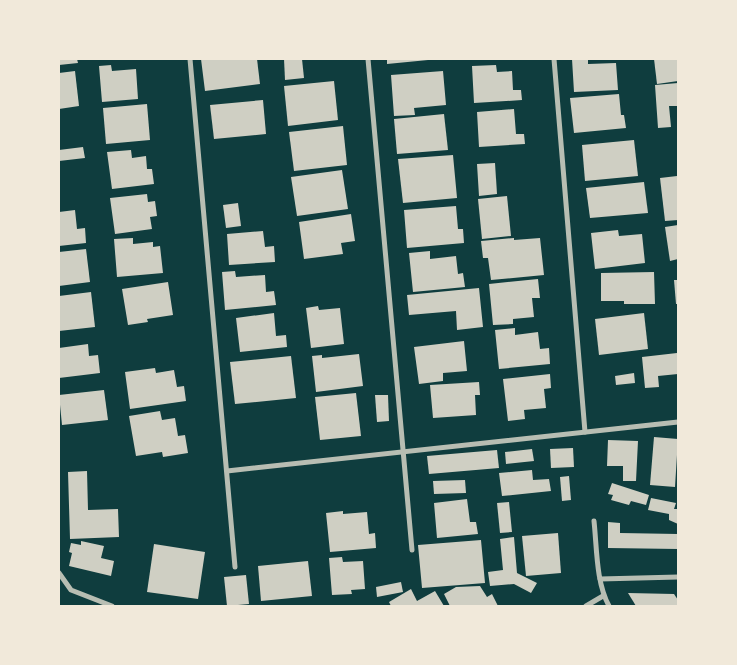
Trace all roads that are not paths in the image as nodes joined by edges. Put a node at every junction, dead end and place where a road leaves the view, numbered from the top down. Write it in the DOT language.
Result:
graph roads {
  1 [pos="190,59"];
  2 [pos="368,59"];
  3 [pos="554,59"];
  4 [pos="678,422"];
  5 [pos="585,432"];
  6 [pos="404,453"];
  7 [pos="227,472"];
  8 [pos="594,521"];
  9 [pos="412,550"];
  10 [pos="234,567"];
  11 [pos="59,573"];
  12 [pos="678,577"];
  13 [pos="600,579"];
  14 [pos="603,596"];
  15 [pos="112,606"];
  16 [pos="586,606"];
  17 [pos="609,606"];
  1 -- 7 [label="street"];
  2 -- 6 [label="street"];
  3 -- 5 [label="street"];
  4 -- 5 [label="street"];
  5 -- 6 [label="street"];
  6 -- 7 [label="street"];
  6 -- 9 [label="street"];
  7 -- 10 [label="street"];
  8 -- 13 [label="street"];
  11 -- 15 [label="street"];
  12 -- 13 [label="street"];
  13 -- 14 [label="street"];
  14 -- 16 [label="street"];
  14 -- 17 [label="street"];
}
